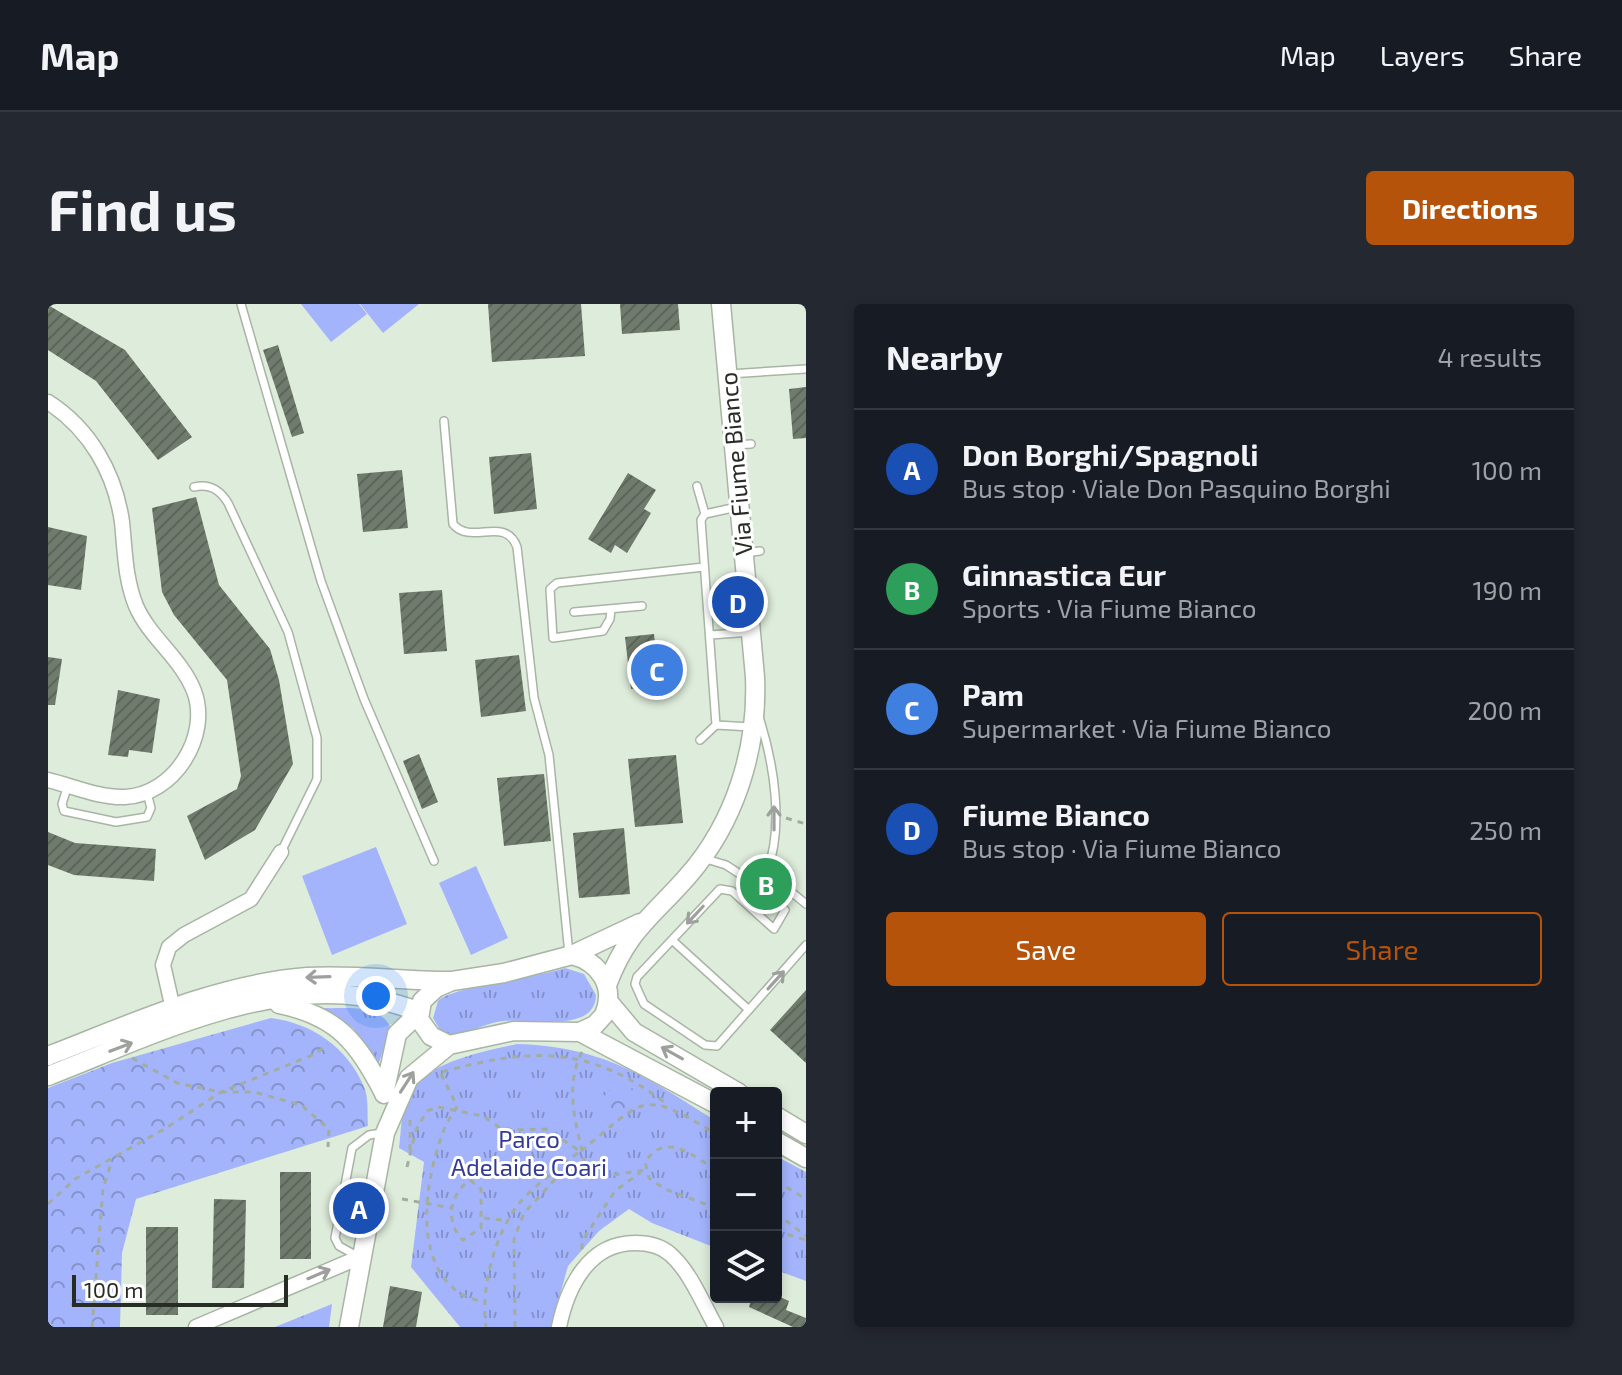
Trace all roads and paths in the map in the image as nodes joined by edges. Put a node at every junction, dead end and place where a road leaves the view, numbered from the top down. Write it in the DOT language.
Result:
graph roads {
  1 [pos="241,304"];
  2 [pos="721,304"];
  3 [pos="806,369"];
  4 [pos="727,374"];
  5 [pos="48,402"];
  6 [pos="444,421"];
  7 [pos="697,486"];
  8 [pos="194,487"];
  9 [pos="739,507"];
  10 [pos="705,514"];
  11 [pos="704,567"];
  12 [pos="642,606"];
  13 [pos="611,609"];
  14 [pos="574,612"];
  15 [pos="710,635"];
  16 [pos="755,639"];
  17 [pos="756,707"];
  18 [pos="716,725"];
  19 [pos="753,727"];
  20 [pos="700,740"];
  21 [pos="48,780"];
  22 [pos="68,785"];
  23 [pos="147,793"];
  24 [pos="775,816"];
  25 [pos="806,824"];
  26 [pos="281,852"];
  27 [pos="701,858"];
  28 [pos="434,861"];
  29 [pos="767,872"];
  30 [pos="755,884"];
  31 [pos="806,904"];
  32 [pos="640,923"];
  33 [pos="672,940"];
  34 [pos="806,945"];
  35 [pos="571,956"];
  36 [pos="452,981"];
  37 [pos="608,993"];
  38 [pos="268,1001"];
  39 [pos="173,1009"];
  40 [pos="749,1010"];
  41 [pos="418,1013"];
  42 [pos="344,1032"];
  43 [pos="582,1040"];
  44 [pos="449,1045"];
  45 [pos="120,1048"];
  46 [pos="48,1056"];
  47 [pos="579,1058"];
  48 [pos="434,1066"];
  49 [pos="48,1076"];
  50 [pos="432,1078"];
  51 [pos="729,1087"];
  52 [pos="221,1092"];
  53 [pos="384,1093"];
  54 [pos="710,1101"];
  55 [pos="669,1105"];
  56 [pos="411,1113"];
  57 [pos="455,1113"];
  58 [pos="782,1120"];
  59 [pos="710,1130"];
  60 [pos="385,1133"];
  61 [pos="806,1134"];
  62 [pos="782,1144"];
  63 [pos="328,1147"];
  64 [pos="580,1151"];
  65 [pos="411,1154"];
  66 [pos="806,1158"];
  67 [pos="112,1160"];
  68 [pos="710,1166"];
  69 [pos="407,1167"];
  70 [pos="644,1170"];
  71 [pos="782,1185"];
  72 [pos="402,1199"];
  73 [pos="806,1199"];
  74 [pos="48,1204"];
  75 [pos="427,1204"];
  76 [pos="710,1206"];
  77 [pos="452,1208"];
  78 [pos="483,1218"];
  79 [pos="782,1218"];
  80 [pos="508,1221"];
  81 [pos="782,1232"];
  82 [pos="806,1238"];
  83 [pos="360,1257"];
  84 [pos="590,1261"];
  85 [pos="484,1302"];
  86 [pos="92,1327"];
  87 [pos="196,1327"];
  88 [pos="349,1327"];
  89 [pos="486,1327"];
  90 [pos="515,1327"];
  91 [pos="559,1327"];
  92 [pos="716,1327"];
  1 -- 28 [label="lane"];
  2 -- 4 [label="street, Via Fiume Bianco"];
  3 -- 4 [label="lane"];
  4 -- 9 [label="street, Via Fiume Bianco"];
  5 -- 23 [label="street"];
  6 -- 35 [label="lane"];
  7 -- 10 [label="lane"];
  8 -- 26 [label="lane"];
  9 -- 10 [label="lane"];
  9 -- 16 [label="street, Via Fiume Bianco"];
  10 -- 11 [label="lane"];
  11 -- 13 [label="lane"];
  11 -- 15 [label="lane"];
  12 -- 13 [label="lane"];
  13 -- 14 [label="lane"];
  15 -- 16 [label="lane"];
  15 -- 18 [label="lane"];
  16 -- 17 [label="street, Via Fiume Bianco"];
  17 -- 19 [label="street, Via Fiume Bianco"];
  17 -- 24 [label="lane"];
  18 -- 19 [label="lane"];
  18 -- 20 [label="lane"];
  19 -- 27 [label="street, Via Fiume Bianco"];
  21 -- 22 [label="street"];
  22 -- 23 [label="street"];
  22 -- 23 [label="lane"];
  24 -- 25 [label="path"];
  29 -- 24 [label="lane, one-way"];
  26 -- 39 [label="street"];
  27 -- 30 [label="lane"];
  27 -- 32 [label="street, Via Fiume Bianco"];
  29 -- 30 [label="lane"];
  29 -- 31 [label="lane"];
  30 -- 33 [label="lane, one-way"];
  32 -- 35 [label="street"];
  32 -- 37 [label="street"];
  33 -- 40 [label="lane"];
  33 -- 40 [label="lane"];
  40 -- 34 [label="lane, one-way"];
  35 -- 36 [label="street"];
  35 -- 37 [label="street"];
  36 -- 39 [label="street, one-way"];
  36 -- 41 [label="street"];
  37 -- 43 [label="street"];
  51 -- 37 [label="street, one-way"];
  38 -- 41 [label="street"];
  38 -- 42 [label="street"];
  45 -- 38 [label="street, one-way"];
  39 -- 46 [label="street"];
  41 -- 44 [label="street"];
  41 -- 53 [label="street"];
  42 -- 52 [label="path"];
  42 -- 53 [label="street"];
  43 -- 44 [label="street"];
  43 -- 47 [label="path"];
  43 -- 54 [label="street"];
  44 -- 48 [label="street"];
  45 -- 49 [label="street"];
  45 -- 52 [label="path"];
  47 -- 48 [label="path"];
  47 -- 55 [label="path"];
  47 -- 64 [label="path"];
  48 -- 50 [label="path"];
  48 -- 57 [label="path"];
  60 -- 48 [label="street, one-way"];
  52 -- 63 [label="path"];
  52 -- 67 [label="path"];
  53 -- 60 [label="street"];
  55 -- 59 [label="path"];
  55 -- 64 [label="path"];
  56 -- 65 [label="path"];
  57 -- 64 [label="path"];
  57 -- 65 [label="path"];
  57 -- 75 [label="path"];
  58 -- 61 [label="street"];
  60 -- 83 [label="street"];
  60 -- 83 [label="lane"];
  62 -- 66 [label="street"];
  64 -- 70 [label="path"];
  64 -- 80 [label="path"];
  64 -- 90 [label="path"];
  65 -- 69 [label="path"];
  67 -- 74 [label="path"];
  67 -- 86 [label="path"];
  68 -- 70 [label="path"];
  70 -- 76 [label="path"];
  70 -- 84 [label="path"];
  71 -- 73 [label="path"];
  72 -- 75 [label="path"];
  75 -- 77 [label="path"];
  75 -- 85 [label="path"];
  77 -- 78 [label="path"];
  77 -- 78 [label="path"];
  78 -- 80 [label="path"];
  79 -- 82 [label="path"];
  80 -- 85 [label="path"];
  81 -- 82 [label="path"];
  87 -- 83 [label="street, one-way"];
  83 -- 88 [label="street"];
  84 -- 91 [label="street"];
  84 -- 92 [label="street"];
  85 -- 89 [label="path"];
}
